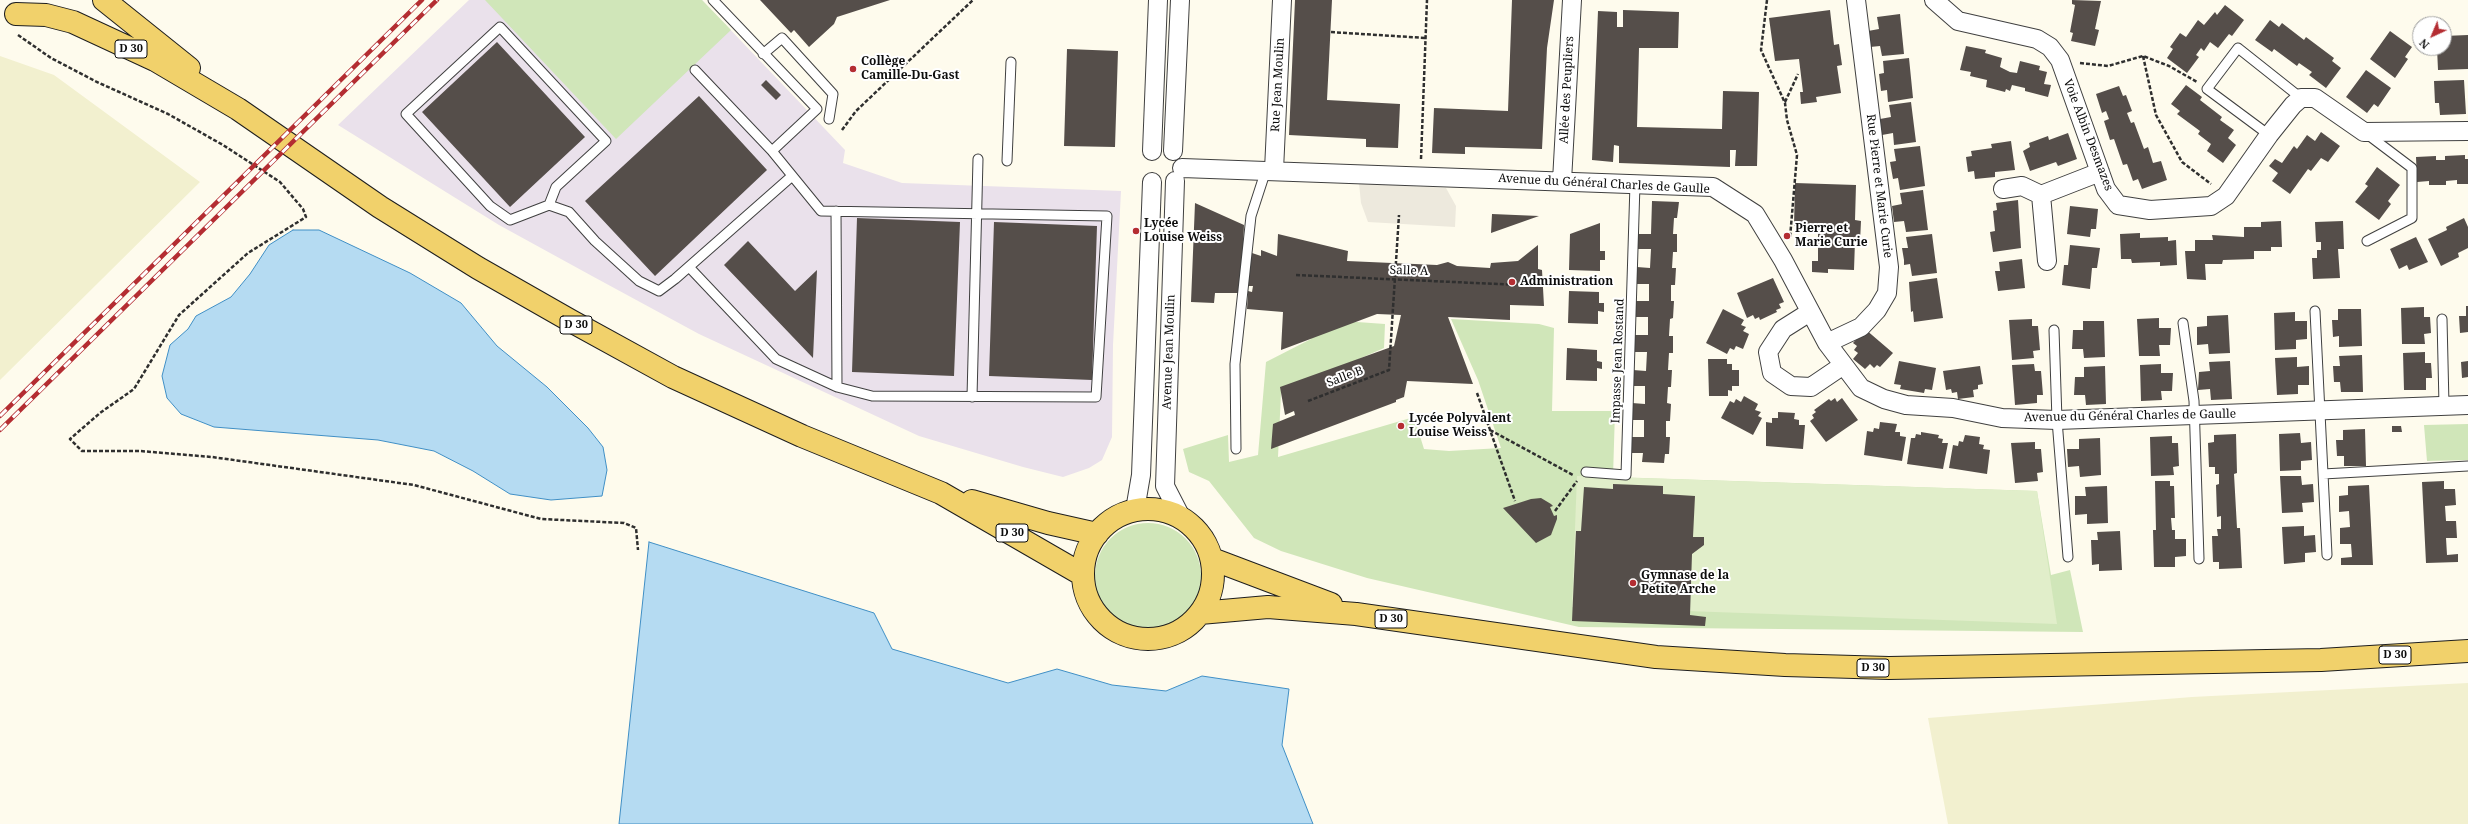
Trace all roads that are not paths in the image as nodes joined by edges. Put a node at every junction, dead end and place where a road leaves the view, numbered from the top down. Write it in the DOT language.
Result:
graph roads {
  1 [pos="35,0"];
  2 [pos="104,0"];
  3 [pos="713,0"];
  4 [pos="1158,0"];
  5 [pos="1180,0"];
  6 [pos="1282,0"];
  7 [pos="1572,0"];
  8 [pos="1856,0"];
  9 [pos="1934,0"];
  10 [pos="10,22"];
  11 [pos="763,54"];
  12 [pos="1011,62"];
  13 [pos="695,70"];
  14 [pos="2301,98"];
  15 [pos="238,109"];
  16 [pos="829,119"];
  17 [pos="2468,131"];
  18 [pos="2364,132"];
  19 [pos="2269,135"];
  20 [pos="772,151"];
  21 [pos="1152,151"];
  22 [pos="1173,151"];
  23 [pos="978,159"];
  24 [pos="1006,160"];
  25 [pos="1270,170"];
  26 [pos="2100,172"];
  27 [pos="1178,175"];
  28 [pos="792,176"];
  29 [pos="1562,181"];
  30 [pos="1152,182"];
  31 [pos="1635,184"];
  32 [pos="2003,189"];
  33 [pos="2041,195"];
  34 [pos="549,205"];
  35 [pos="836,211"];
  36 [pos="975,213"];
  37 [pos="2368,241"];
  38 [pos="2047,261"];
  39 [pos="689,267"];
  40 [pos="2315,311"];
  41 [pos="1810,312"];
  42 [pos="2442,319"];
  43 [pos="2183,323"];
  44 [pos="2054,330"];
  45 [pos="1827,343"];
  46 [pos="1842,366"];
  47 [pos="837,387"];
  48 [pos="972,397"];
  49 [pos="2444,405"];
  50 [pos="2468,405"];
  51 [pos="2320,411"];
  52 [pos="2194,415"];
  53 [pos="2057,420"];
  54 [pos="1236,449"];
  55 [pos="2468,466"];
  56 [pos="1586,472"];
  57 [pos="2323,474"];
  58 [pos="940,493"];
  59 [pos="1135,510"];
  60 [pos="1182,519"];
  61 [pos="1097,534"];
  62 [pos="2327,555"];
  63 [pos="2068,557"];
  64 [pos="1212,559"];
  65 [pos="2199,559"];
  66 [pos="1083,575"];
  67 [pos="1200,613"];
  68 [pos="1356,614"];
  69 [pos="2468,651"];
  70 [pos="2321,660"];
  71 [pos="2468,665"];
  1 -- 10 [label="main road"];
  2 -- 15 [label="main road, D 30"];
  3 -- 11 [label="lane"];
  4 -- 21 [label="street"];
  5 -- 22 [label="street"];
  6 -- 25 [label="street, Rue Jean Moulin"];
  7 -- 29 [label="street, Allée des Peupliers"];
  8 -- 45 [label="street, Rue Pierre et Marie Curie"];
  9 -- 26 [label="street, Voie Albin Desmazes"];
  10 -- 15 [label="main road, D 30"];
  11 -- 16 [label="lane"];
  11 -- 20 [label="lane"];
  12 -- 24 [label="lane"];
  13 -- 20 [label="lane"];
  14 -- 18 [label="street"];
  14 -- 19 [label="street, Voie Albin Desmazes"];
  14 -- 19 [label="lane"];
  15 -- 58 [label="main road, D 30"];
  17 -- 18 [label="street"];
  18 -- 37 [label="lane"];
  19 -- 26 [label="street, Voie Albin Desmazes"];
  20 -- 28 [label="lane"];
  21 -- 22 [label="street"];
  21 -- 30 [label="street"];
  22 -- 27 [label="street"];
  23 -- 36 [label="lane"];
  25 -- 27 [label="street, Avenue du Général Charles de Gaulle"];
  25 -- 29 [label="street, Avenue du Général Charles de Gaulle"];
  25 -- 54 [label="lane"];
  26 -- 33 [label="street"];
  27 -- 30 [label="street, Avenue du Général Charles de Gaulle"];
  27 -- 60 [label="street, Avenue Jean Moulin"];
  28 -- 35 [label="lane"];
  28 -- 39 [label="lane"];
  29 -- 31 [label="street, Avenue du Général Charles de Gaulle"];
  30 -- 59 [label="street, Avenue Jean Moulin"];
  31 -- 41 [label="street, Avenue du Général Charles de Gaulle"];
  31 -- 56 [label="lane, Impasse Jean Rostand"];
  32 -- 33 [label="street"];
  33 -- 38 [label="street"];
  34 -- 34 [label="lane"];
  34 -- 39 [label="lane"];
  35 -- 36 [label="lane"];
  35 -- 47 [label="lane"];
  36 -- 48 [label="lane"];
  36 -- 48 [label="lane"];
  39 -- 47 [label="lane"];
  40 -- 51 [label="lane"];
  41 -- 45 [label="street, Avenue du Général Charles de Gaulle"];
  41 -- 46 [label="street"];
  42 -- 49 [label="lane"];
  43 -- 52 [label="lane"];
  44 -- 53 [label="lane"];
  45 -- 46 [label="street, Avenue du Général Charles de Gaulle"];
  46 -- 53 [label="street, Avenue du Général Charles de Gaulle"];
  47 -- 48 [label="lane"];
  49 -- 50 [label="street, Avenue du Général Charles de Gaulle"];
  49 -- 51 [label="street, Avenue du Général Charles de Gaulle"];
  51 -- 52 [label="street, Avenue du Général Charles de Gaulle"];
  51 -- 57 [label="lane"];
  52 -- 53 [label="street, Avenue du Général Charles de Gaulle"];
  52 -- 65 [label="lane"];
  53 -- 63 [label="lane"];
  55 -- 57 [label="lane"];
  57 -- 62 [label="lane"];
  58 -- 61 [label="main road, D 30"];
  58 -- 66 [label="main road, D 30"];
  59 -- 60 [label="main road"];
  59 -- 61 [label="main road"];
  60 -- 64 [label="main road"];
  61 -- 66 [label="main road"];
  64 -- 67 [label="main road"];
  64 -- 68 [label="main road, D 30"];
  66 -- 67 [label="main road"];
  67 -- 68 [label="main road, D 30"];
  68 -- 70 [label="main road, D 30"];
  69 -- 70 [label="main road, D 30"];
  70 -- 71 [label="main road, D 30"];
}
